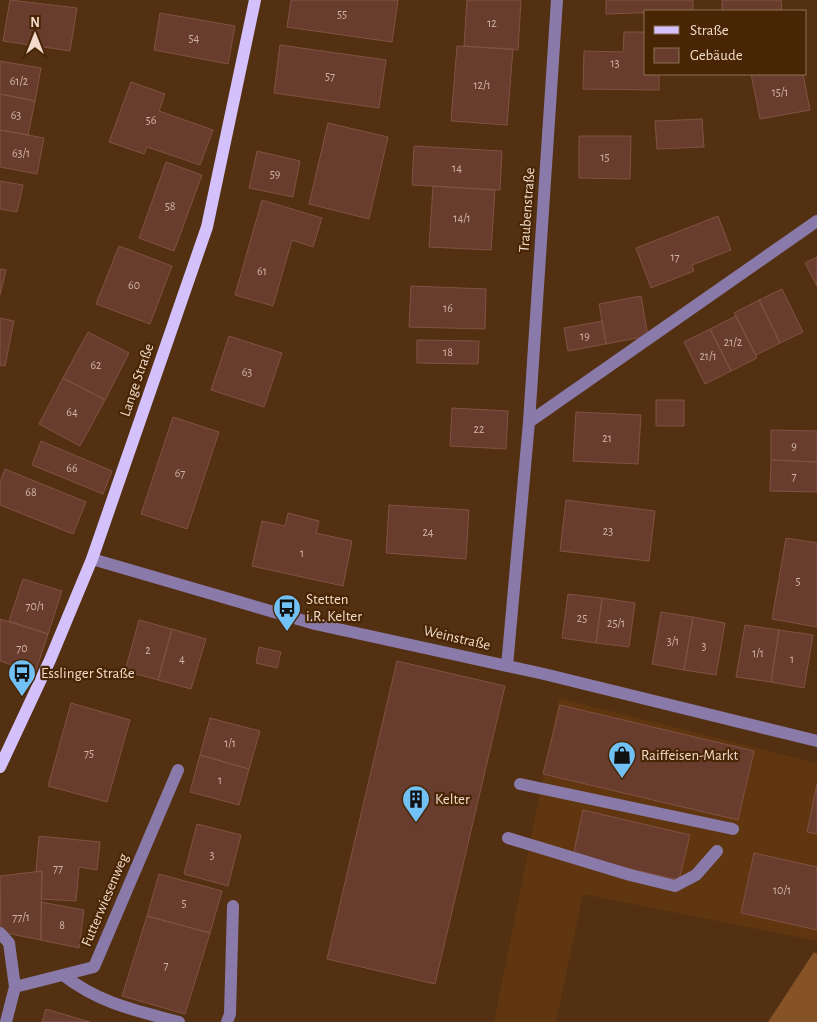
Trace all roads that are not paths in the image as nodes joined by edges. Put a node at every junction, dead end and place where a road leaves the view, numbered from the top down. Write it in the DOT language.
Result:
graph roads {
  1 [pos="255,0"];
  2 [pos="557,0"];
  3 [pos="817,221"];
  4 [pos="529,422"];
  5 [pos="92,559"];
  6 [pos="507,666"];
  7 [pos="817,741"];
  8 [pos="2,760"];
  9 [pos="178,770"];
  10 [pos="520,784"];
  11 [pos="733,829"];
  12 [pos="508,838"];
  13 [pos="717,851"];
  14 [pos="233,906"];
  15 [pos="0,933"];
  16 [pos="63,975"];
  17 [pos="15,986"];
  18 [pos="6,1022"];
  19 [pos="180,1022"];
  20 [pos="227,1022"];
  1 -- 5 [label="main road, Lange Straße"];
  2 -- 4 [label="street, Traubenstraße"];
  3 -- 4 [label="street"];
  4 -- 6 [label="street, Traubenstraße"];
  5 -- 6 [label="street, Weinstraße"];
  5 -- 8 [label="main road, Lange Straße"];
  6 -- 7 [label="street, Weinstraße"];
  9 -- 16 [label="street, Futterwiesenweg"];
  10 -- 11 [label="street"];
  12 -- 13 [label="street"];
  14 -- 20 [label="street"];
  15 -- 17 [label="street"];
  16 -- 17 [label="street, Futterwiesenweg"];
  16 -- 19 [label="street"];
  17 -- 18 [label="street"];
}
